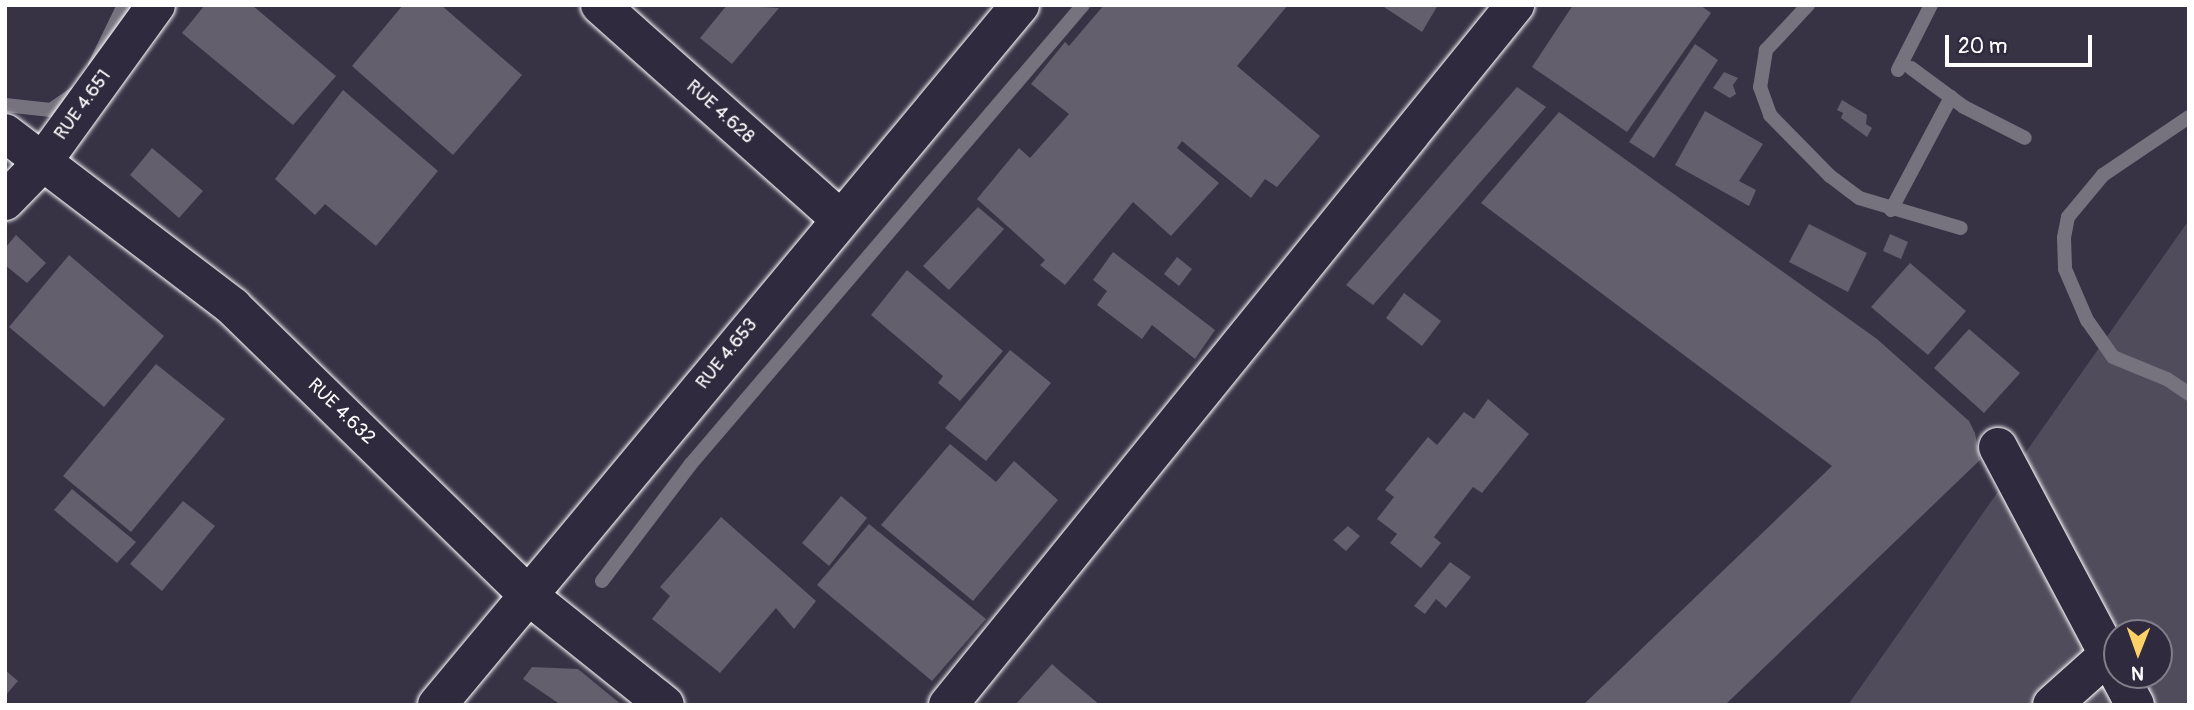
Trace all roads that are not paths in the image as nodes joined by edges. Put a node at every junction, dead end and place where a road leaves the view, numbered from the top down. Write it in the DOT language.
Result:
graph roads {
  1 [pos="156,5"];
  2 [pos="600,5"];
  3 [pos="1020,5"];
  4 [pos="1515,5"];
  5 [pos="5,133"];
  6 [pos="41,164"];
  7 [pos="5,201"];
  8 [pos="839,218"];
  9 [pos="1998,447"];
  10 [pos="529,596"];
  11 [pos="2103,644"];
  12 [pos="2103,674"];
  13 [pos="2127,689"];
  14 [pos="437,705"];
  15 [pos="665,705"];
  16 [pos="948,705"];
  17 [pos="2052,705"];
  18 [pos="2135,705"];
  1 -- 6 [label="street, RUE 4.651"];
  2 -- 8 [label="street, RUE 4.628"];
  3 -- 8 [label="street, RUE 4.653"];
  4 -- 16 [label="street"];
  5 -- 6 [label="street, RUE 4.632"];
  6 -- 7 [label="street, RUE 4.651"];
  6 -- 10 [label="street, RUE 4.632"];
  8 -- 10 [label="street, RUE 4.653"];
  9 -- 11 [label="street"];
  10 -- 14 [label="street, RUE 4.653"];
  10 -- 15 [label="street, RUE 4.632"];
  12 -- 17 [label="street"];
  13 -- 18 [label="street"];
}
